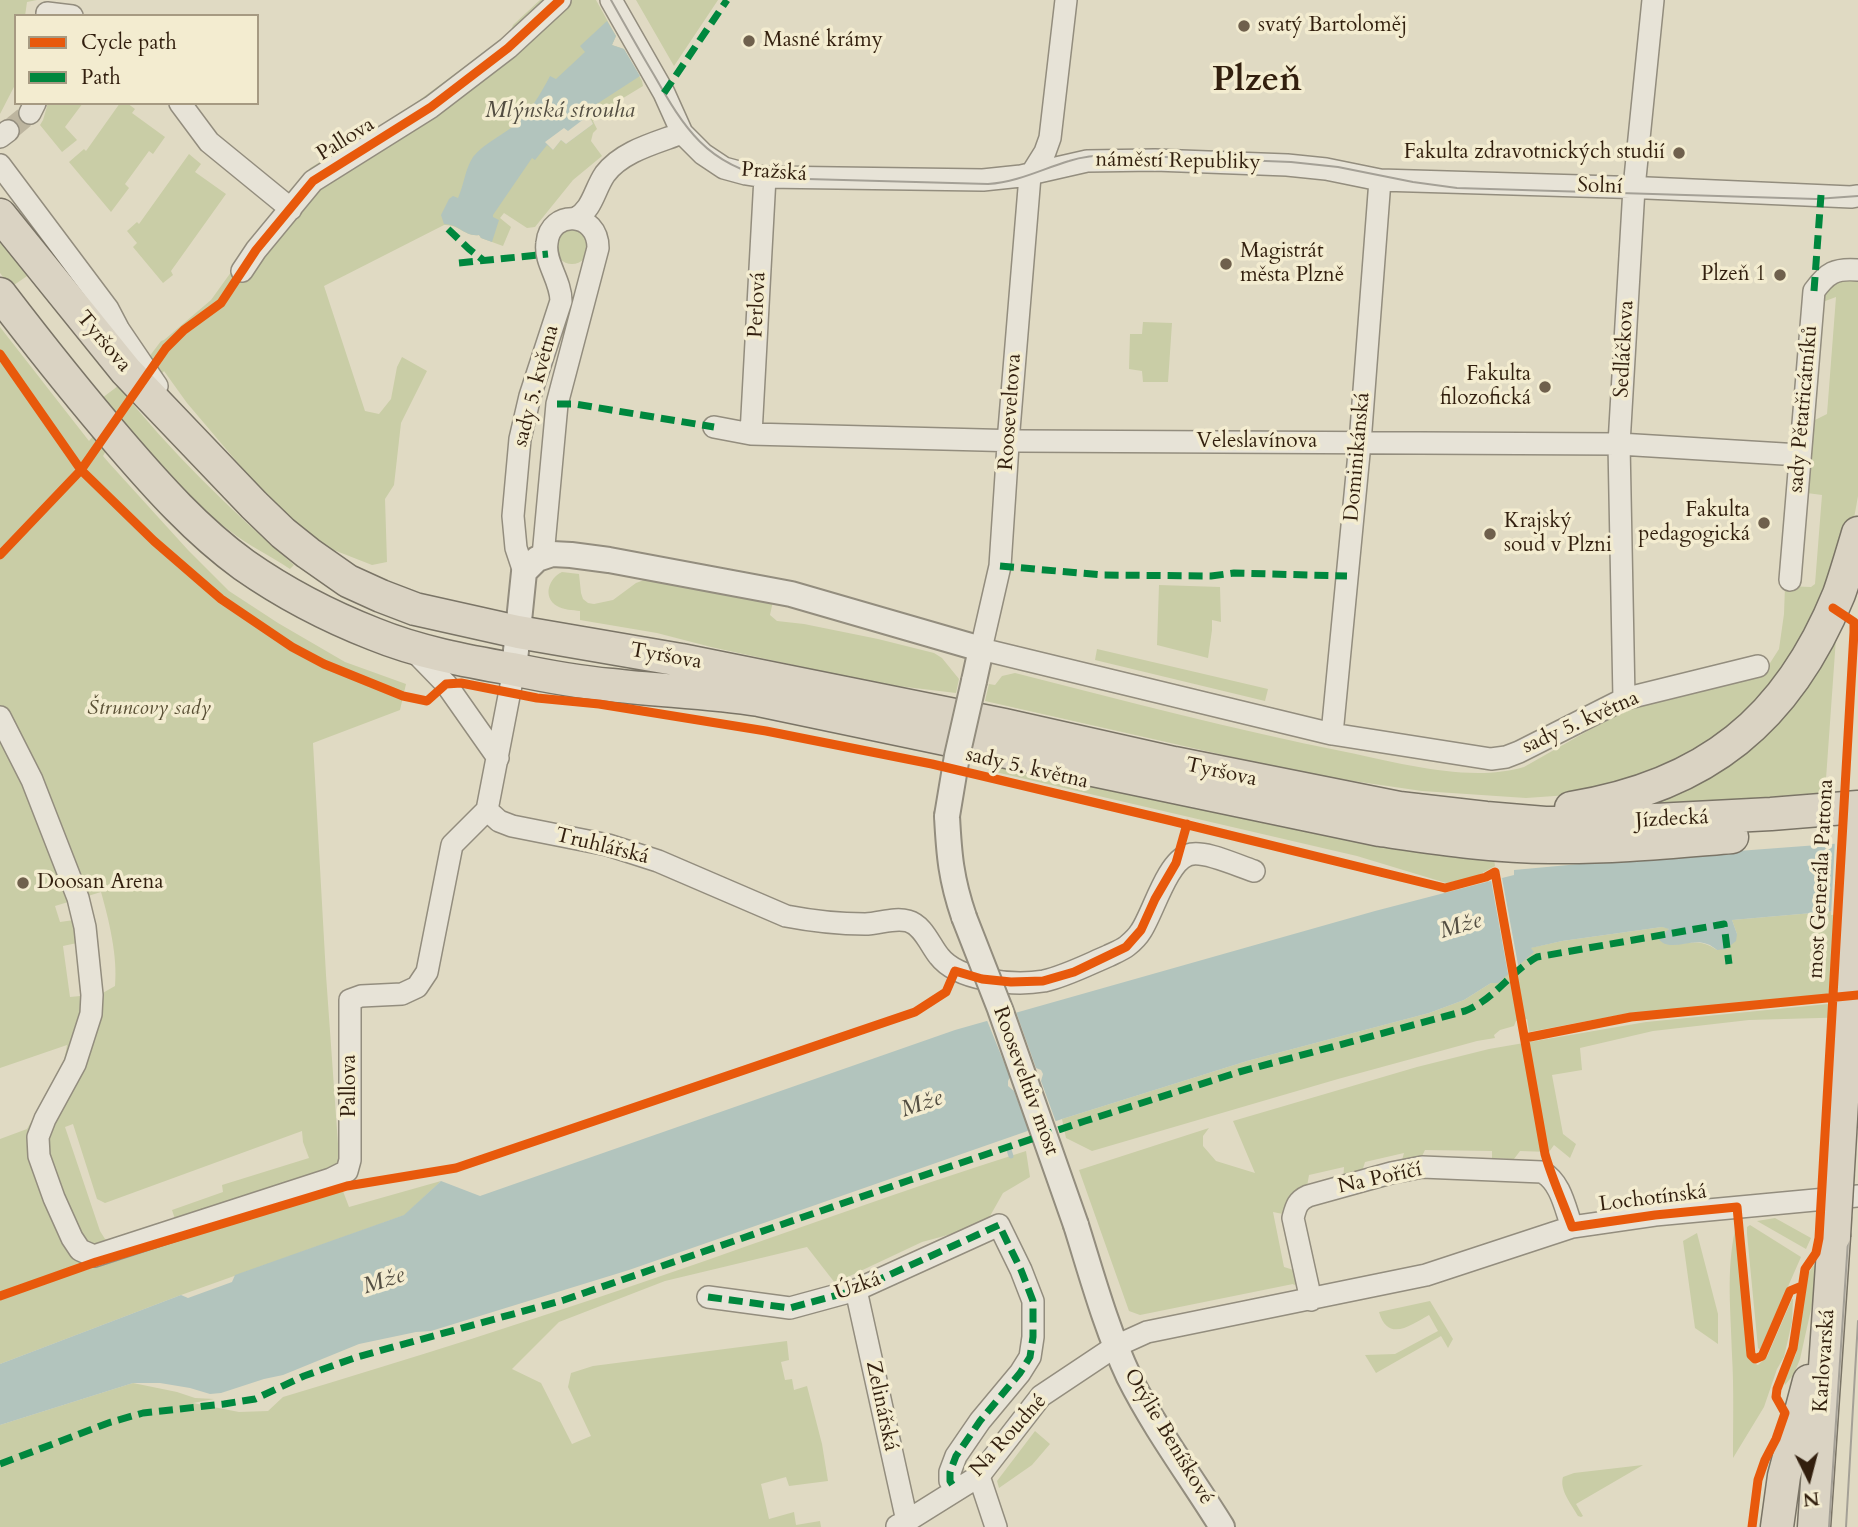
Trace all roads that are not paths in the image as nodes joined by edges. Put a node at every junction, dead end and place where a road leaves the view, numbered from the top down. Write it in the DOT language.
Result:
graph roads {
  1 [pos="560,0"];
  2 [pos="611,0"];
  3 [pos="1066,0"];
  4 [pos="1653,0"];
  5 [pos="181,105"];
  6 [pos="682,133"];
  7 [pos="0,165"];
  8 [pos="1031,173"];
  9 [pos="765,177"];
  10 [pos="1380,180"];
  11 [pos="1634,188"];
  12 [pos="1821,195"];
  13 [pos="1858,196"];
  14 [pos="1858,203"];
  15 [pos="291,209"];
  16 [pos="0,215"];
  17 [pos="575,219"];
  18 [pos="1858,270"];
  19 [pos="242,271"];
  20 [pos="0,295"];
  21 [pos="714,428"];
  22 [pos="751,434"];
  23 [pos="1008,441"];
  24 [pos="1360,443"];
  25 [pos="1619,444"];
  26 [pos="203,451"];
  27 [pos="1800,455"];
  28 [pos="1858,533"];
  29 [pos="543,556"];
  30 [pos="524,572"];
  31 [pos="1790,580"];
  32 [pos="518,632"];
  33 [pos="411,646"];
  34 [pos="981,649"];
  35 [pos="1758,666"];
  36 [pos="514,670"];
  37 [pos="1624,699"];
  38 [pos="0,717"];
  39 [pos="1332,734"];
  40 [pos="498,758"];
  41 [pos="1858,807"];
  42 [pos="487,810"];
  43 [pos="1486,818"];
  44 [pos="1858,826"];
  45 [pos="1858,833"];
  46 [pos="1513,846"];
  47 [pos="1254,871"];
  48 [pos="1858,1196"];
  49 [pos="1572,1227"];
  50 [pos="1834,1236"];
  51 [pos="856,1290"];
  52 [pos="708,1297"];
  53 [pos="1311,1300"];
  54 [pos="1829,1301"];
  55 [pos="1116,1346"];
  56 [pos="979,1476"];
  57 [pos="955,1489"];
  58 [pos="902,1525"];
  59 [pos="996,1527"];
  60 [pos="1222,1527"];
  61 [pos="1777,1527"];
  62 [pos="1814,1527"];
  1 -- 15 [label="street, Pallova"];
  2 -- 6 [label="street, Pražská"];
  3 -- 8 [label="street"];
  4 -- 11 [label="street, Sedláčkova"];
  5 -- 15 [label="street"];
  6 -- 9 [label="street, Pražská"];
  6 -- 17 [label="street, sady 5. května"];
  7 -- 26 [label="street"];
  8 -- 9 [label="street, Pražská"];
  8 -- 10 [label="street, náměstí Republiky"];
  8 -- 23 [label="street, Rooseveltova"];
  9 -- 22 [label="street, Perlová"];
  10 -- 11 [label="street, Solní"];
  10 -- 24 [label="street, Dominikánská"];
  11 -- 12 [label="street, Solní"];
  11 -- 25 [label="street, Sedláčkova"];
  12 -- 13 [label="street, Solní"];
  12 -- 14 [label="street, Solní"];
  15 -- 19 [label="street, Pallova"];
  16 -- 26 [label="main road, Tyršova"];
  17 -- 29 [label="street, sady 5. května"];
  17 -- 30 [label="street, sady 5. května"];
  18 -- 27 [label="street, sady Pětatřicátníků"];
  20 -- 33 [label="main road, Tyršova"];
  21 -- 22 [label="street, Veleslavínova"];
  22 -- 23 [label="street, Veleslavínova"];
  23 -- 24 [label="street, Veleslavínova"];
  23 -- 34 [label="street, Rooseveltova"];
  24 -- 25 [label="street, Veleslavínova"];
  24 -- 39 [label="street, Dominikánská"];
  25 -- 27 [label="street, Veleslavínova"];
  25 -- 37 [label="street, Sedláčkova"];
  26 -- 32 [label="main road, Tyršova"];
  27 -- 31 [label="street, sady Pětatřicátníků"];
  28 -- 43 [label="main road"];
  29 -- 30 [label="street"];
  29 -- 34 [label="street, sady 5. května"];
  30 -- 32 [label="street, sady 5. května"];
  32 -- 36 [label="street, sady 5. května"];
  32 -- 43 [label="main road, Tyršova"];
  33 -- 36 [label="main road, Tyršova"];
  33 -- 40 [label="street, Tyršova"];
  34 -- 39 [label="street, sady 5. května"];
  34 -- 55 [label="street, Rooseveltův most, bridge"];
  35 -- 37 [label="street, sady 5. května"];
  36 -- 40 [label="street, sady 5. května"];
  36 -- 46 [label="main road, Tyršova"];
  37 -- 39 [label="street, sady 5. května"];
  38 -- 42 [label="street, Pallova"];
  40 -- 42 [label="street, sady 5. května"];
  41 -- 43 [label="main road, Jízdecká"];
  42 -- 47 [label="street, Truhlářská"];
  44 -- 46 [label="main road, Jízdecká"];
  45 -- 50 [label="main road, most Generála Pattona, bridge"];
  48 -- 49 [label="street, Lochotínská"];
  49 -- 53 [label="street, Lochotínská"];
  49 -- 53 [label="street, Na Poříčí"];
  50 -- 54 [label="main road, Karlovarská"];
  51 -- 52 [label="street, Úzká"];
  51 -- 57 [label="street, Úzká"];
  51 -- 58 [label="street, Zelinářská"];
  53 -- 55 [label="street, Lochotínská"];
  54 -- 61 [label="main road"];
  54 -- 62 [label="main road, Karlovarská"];
  55 -- 56 [label="street, Na Roudné"];
  55 -- 60 [label="street, Otýlie Beníškové"];
  56 -- 57 [label="street, Na Roudné"];
  56 -- 59 [label="street"];
  57 -- 58 [label="street, Na Roudné"];
}
